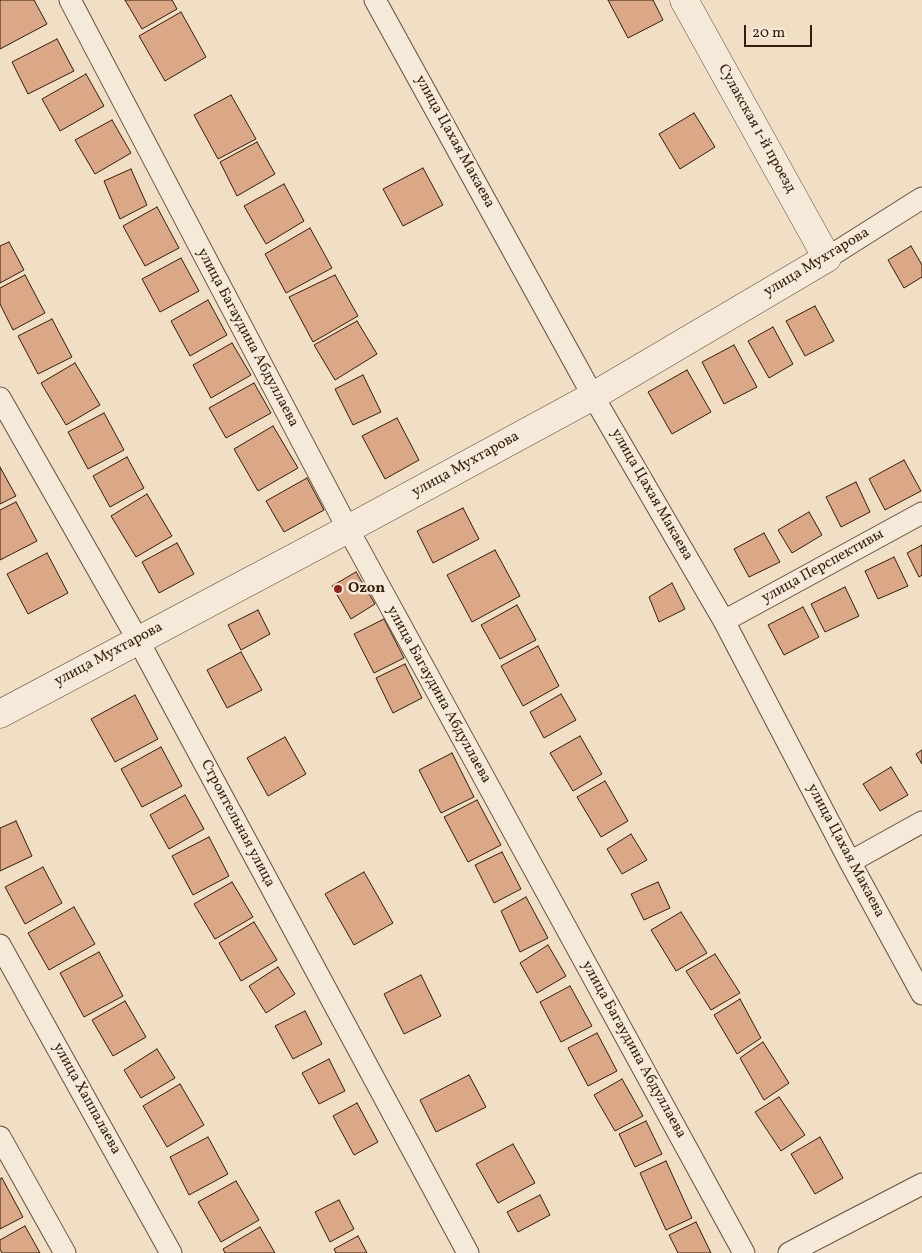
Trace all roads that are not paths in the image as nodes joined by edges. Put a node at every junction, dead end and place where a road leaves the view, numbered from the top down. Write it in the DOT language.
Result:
graph roads {
  1 [pos="70,0"];
  2 [pos="375,0"];
  3 [pos="684,0"];
  4 [pos="922,198"];
  5 [pos="828,258"];
  6 [pos="594,396"];
  7 [pos="0,398"];
  8 [pos="922,513"];
  9 [pos="348,529"];
  10 [pos="724,621"];
  11 [pos="138,640"];
  12 [pos="0,714"];
  13 [pos="922,822"];
  14 [pos="850,862"];
  15 [pos="0,945"];
  16 [pos="922,994"];
  17 [pos="0,1137"];
  18 [pos="922,1184"];
  19 [pos="65,1253"];
  20 [pos="171,1253"];
  21 [pos="468,1253"];
  22 [pos="744,1253"];
  23 [pos="789,1253"];
  1 -- 9 [label="street, улица Багаудина Абдуллаева"];
  2 -- 6 [label="street, улица Цахая Макаева"];
  3 -- 5 [label="street, Сулакская 1-й проезд"];
  4 -- 5 [label="street, улица Мухтарова"];
  5 -- 6 [label="street, улица Мухтарова"];
  6 -- 9 [label="street, улица Мухтарова"];
  6 -- 10 [label="street, улица Цахая Макаева"];
  7 -- 11 [label="street, Строительная улица"];
  8 -- 10 [label="street, улица Перспективы"];
  9 -- 11 [label="street, улица Мухтарова"];
  9 -- 22 [label="street, улица Багаудина Абдуллаева"];
  10 -- 14 [label="street, улица Цахая Макаева"];
  11 -- 12 [label="street, улица Мухтарова"];
  11 -- 21 [label="street, Строительная улица"];
  13 -- 14 [label="street"];
  14 -- 16 [label="street, улица Цахая Макаева"];
  15 -- 20 [label="street, улица Хаппалаева"];
  17 -- 19 [label="street"];
  18 -- 23 [label="street"];
}
